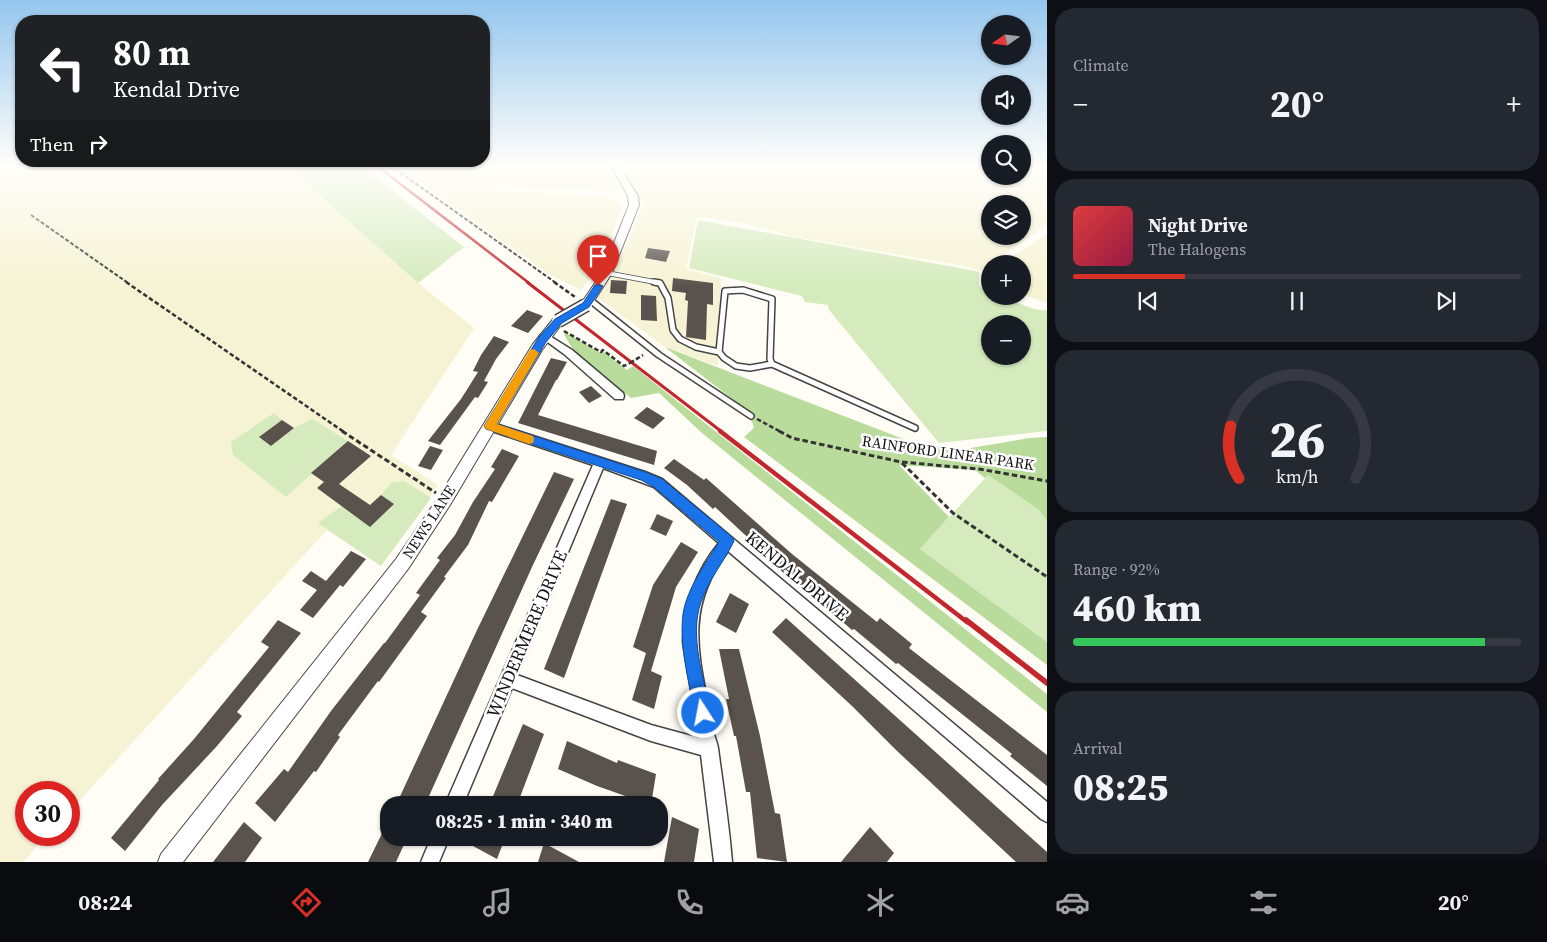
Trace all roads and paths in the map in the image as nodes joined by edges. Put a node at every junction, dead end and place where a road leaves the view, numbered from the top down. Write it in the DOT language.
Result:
graph roads {
  1 [pos="449,206"];
  2 [pos="633,206"];
  3 [pos="31,215"];
  4 [pos="606,273"];
  5 [pos="572,296"];
  6 [pos="588,302"];
  7 [pos="557,322"];
  8 [pos="545,336"];
  9 [pos="719,352"];
  10 [pos="643,354"];
  11 [pos="772,364"];
  12 [pos="619,396"];
  13 [pos="751,416"];
  14 [pos="490,426"];
  15 [pos="916,428"];
  16 [pos="600,462"];
  17 [pos="901,462"];
  18 [pos="1047,481"];
  19 [pos="445,500"];
  20 [pos="728,541"];
  21 [pos="1047,577"];
  22 [pos="508,679"];
  23 [pos="710,749"];
  24 [pos="458,796"];
  25 [pos="1047,813"];
  26 [pos="438,846"];
  27 [pos="433,861"];
  28 [pos="169,862"];
  29 [pos="723,862"];
  1 -- 5 [label="path"];
  2 -- 4 [label="street, NEWS LANE"];
  3 -- 19 [label="path"];
  4 -- 6 [label="street, NEWS LANE"];
  4 -- 9 [label="lane"];
  6 -- 7 [label="street, NEWS LANE, bridge"];
  6 -- 13 [label="lane"];
  7 -- 8 [label="street, NEWS LANE"];
  7 -- 10 [label="path, bridge"];
  8 -- 12 [label="street"];
  8 -- 14 [label="street, NEWS LANE"];
  9 -- 11 [label="lane"];
  9 -- 11 [label="lane"];
  11 -- 15 [label="lane"];
  13 -- 17 [label="path, RAINFORD LINEAR PARK"];
  14 -- 16 [label="street, KENDAL DRIVE"];
  14 -- 19 [label="street, NEWS LANE"];
  16 -- 20 [label="street, KENDAL DRIVE"];
  16 -- 22 [label="street, WINDERMERE DRIVE"];
  17 -- 18 [label="path, RAINFORD LINEAR PARK"];
  17 -- 21 [label="path"];
  19 -- 28 [label="street, NEWS LANE"];
  20 -- 23 [label="street"];
  20 -- 25 [label="street, KENDAL DRIVE"];
  22 -- 23 [label="street"];
  22 -- 24 [label="street, WINDERMERE DRIVE"];
  23 -- 29 [label="street"];
  26 -- 27 [label="street"];
}
